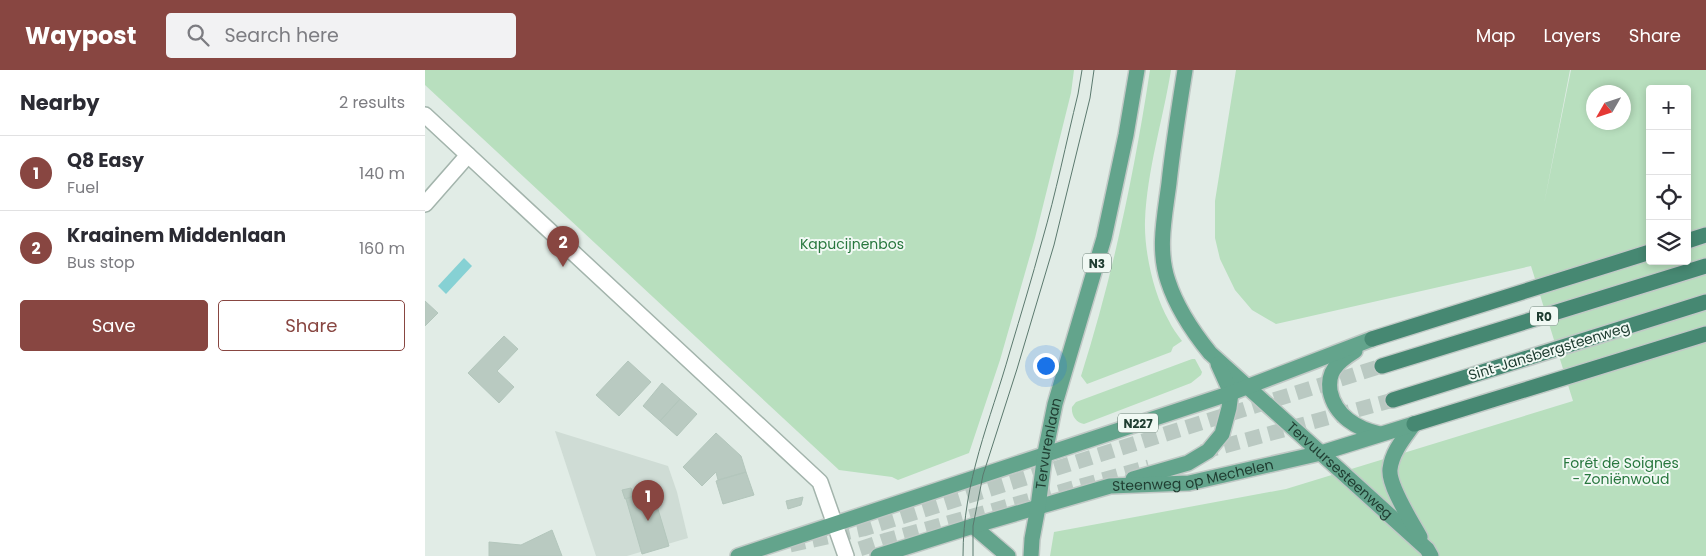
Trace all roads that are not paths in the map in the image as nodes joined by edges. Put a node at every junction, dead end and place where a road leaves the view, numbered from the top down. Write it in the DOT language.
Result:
graph roads {
  1 [pos="1137,70"];
  2 [pos="1185,70"];
  3 [pos="425,115"];
  4 [pos="468,155"];
  5 [pos="432,187"];
  6 [pos="425,204"];
  7 [pos="1706,235"];
  8 [pos="1691,240"];
  9 [pos="1646,253"];
  10 [pos="1706,266"];
  11 [pos="1706,302"];
  12 [pos="1706,334"];
  13 [pos="1373,339"];
  14 [pos="1215,357"];
  15 [pos="1382,366"];
  16 [pos="1247,387"];
  17 [pos="1231,392"];
  18 [pos="1393,400"];
  19 [pos="1414,424"];
  20 [pos="1381,434"];
  21 [pos="1045,453"];
  22 [pos="1321,454"];
  23 [pos="1110,486"];
  24 [pos="1038,507"];
  25 [pos="835,524"];
  26 [pos="973,526"];
  27 [pos="1429,553"];
  28 [pos="738,556"];
  29 [pos="846,556"];
  30 [pos="878,556"];
  31 [pos="1009,556"];
  32 [pos="1031,556"];
  1 -- 21 [label="main road, Tervurenlaan / N3"];
  2 -- 14 [label="main road"];
  3 -- 4 [label="street"];
  4 -- 5 [label="street"];
  4 -- 25 [label="street"];
  5 -- 6 [label="street"];
  7 -- 8 [label="highway"];
  9 -- 13 [label="highway"];
  10 -- 15 [label="highway, R0"];
  11 -- 18 [label="highway, Sint-Jansbergsteenweg"];
  12 -- 19 [label="highway"];
  13 -- 16 [label="main road"];
  13 -- 20 [label="main road"];
  14 -- 16 [label="main road"];
  14 -- 17 [label="main road"];
  16 -- 17 [label="main road, N227"];
  16 -- 22 [label="main road, Tervuursesteenweg"];
  17 -- 21 [label="main road, N227"];
  17 -- 23 [label="main road"];
  19 -- 20 [label="main road, Steenweg op Mechelen"];
  19 -- 27 [label="main road"];
  20 -- 22 [label="main road, Steenweg op Mechelen"];
  21 -- 24 [label="main road, Tervurenlaan / N3"];
  21 -- 25 [label="main road, N227"];
  22 -- 23 [label="main road, Steenweg op Mechelen"];
  22 -- 27 [label="main road, Tervuursesteenweg"];
  23 -- 24 [label="main road, Steenweg op Mechelen"];
  24 -- 26 [label="main road, Steenweg op Mechelen"];
  24 -- 32 [label="main road, Tervurenlaan / N3"];
  25 -- 28 [label="main road, N227"];
  25 -- 29 [label="street"];
  26 -- 30 [label="main road, Steenweg op Mechelen"];
  26 -- 31 [label="main road"];
}
